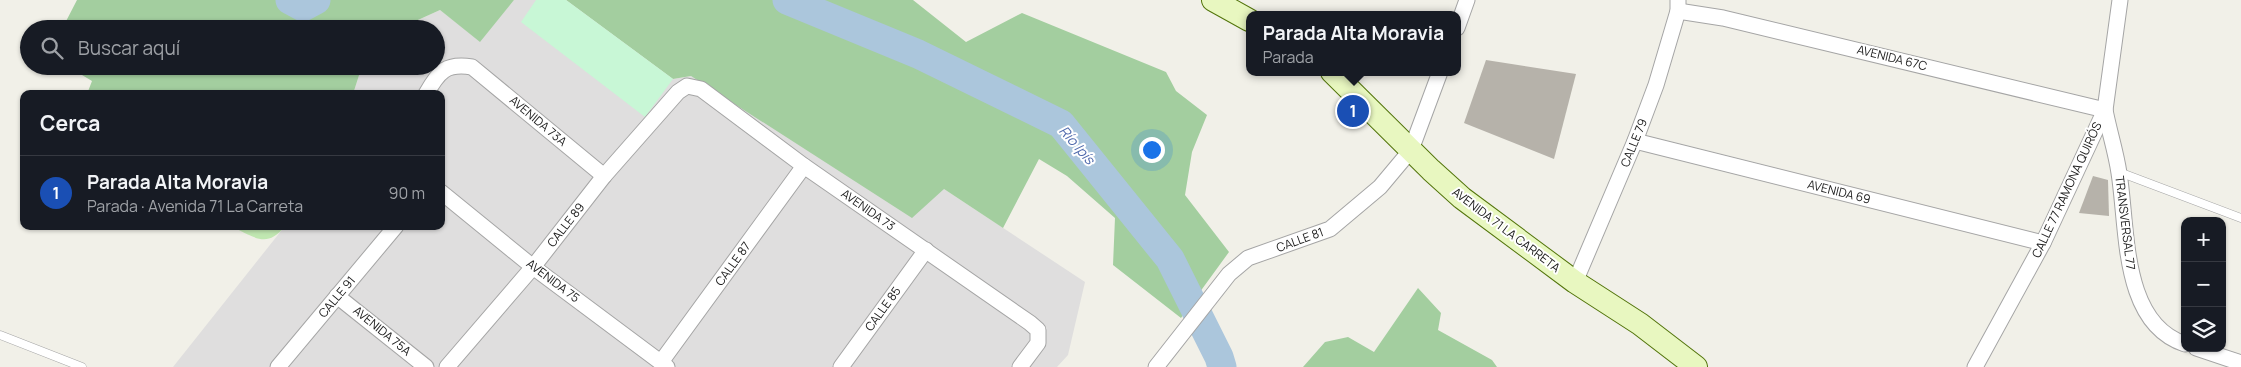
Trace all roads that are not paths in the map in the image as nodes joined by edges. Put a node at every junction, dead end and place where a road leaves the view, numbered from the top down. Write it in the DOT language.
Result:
graph roads {
  1 [pos="1213,0"];
  2 [pos="1467,0"];
  3 [pos="2120,0"];
  4 [pos="1678,5"];
  5 [pos="1461,17"];
  6 [pos="1246,18"];
  7 [pos="445,69"];
  8 [pos="438,75"];
  9 [pos="1336,76"];
  10 [pos="1439,76"];
  11 [pos="687,86"];
  12 [pos="429,90"];
  13 [pos="2104,110"];
  14 [pos="1635,141"];
  15 [pos="1411,150"];
  16 [pos="804,166"];
  17 [pos="2119,172"];
  18 [pos="604,176"];
  19 [pos="445,195"];
  20 [pos="2241,218"];
  21 [pos="393,230"];
  22 [pos="2043,243"];
  23 [pos="926,250"];
  24 [pos="533,267"];
  25 [pos="1575,282"];
  26 [pos="337,296"];
  27 [pos="0,335"];
  28 [pos="2181,342"];
  29 [pos="2208,352"];
  30 [pos="2241,363"];
  31 [pos="664,365"];
  32 [pos="82,367"];
  33 [pos="278,367"];
  34 [pos="426,367"];
  35 [pos="447,367"];
  36 [pos="841,367"];
  37 [pos="1020,367"];
  38 [pos="1156,367"];
  39 [pos="1696,367"];
  40 [pos="1976,367"];
  1 -- 6 [label="street"];
  2 -- 5 [label="street"];
  3 -- 13 [label="street, CALLE 77 RAMONA QUIRÓS"];
  4 -- 13 [label="street, AVENIDA 67C"];
  4 -- 14 [label="street, CALLE 79"];
  7 -- 18 [label="street, AVENIDA 73A"];
  8 -- 12 [label="street, AVENIDA 73A"];
  9 -- 15 [label="street, AVENIDA 71 LA CARRETA"];
  10 -- 15 [label="street, CALLE 81"];
  11 -- 16 [label="street, AVENIDA 73"];
  11 -- 18 [label="street, CALLE 89"];
  13 -- 17 [label="street, TRANSVERSAL 77"];
  13 -- 22 [label="street, CALLE 77 RAMONA QUIRÓS"];
  14 -- 22 [label="street, AVENIDA 69"];
  14 -- 25 [label="street, CALLE 79"];
  15 -- 25 [label="street, AVENIDA 71 LA CARRETA"];
  15 -- 38 [label="street, CALLE 81"];
  16 -- 23 [label="street, AVENIDA 73"];
  16 -- 31 [label="street, CALLE 87"];
  17 -- 20 [label="lane"];
  17 -- 28 [label="street, TRANSVERSAL 77"];
  18 -- 24 [label="street, CALLE 89"];
  19 -- 24 [label="street, AVENIDA 75"];
  21 -- 26 [label="street, CALLE 91"];
  22 -- 40 [label="street, CALLE 77 RAMONA QUIRÓS"];
  23 -- 36 [label="street, CALLE 85"];
  23 -- 37 [label="street, AVENIDA 73"];
  24 -- 31 [label="street, AVENIDA 75"];
  24 -- 35 [label="street, CALLE 89"];
  25 -- 39 [label="street, AVENIDA 71 LA CARRETA"];
  26 -- 33 [label="street, CALLE 91"];
  26 -- 34 [label="street, AVENIDA 75A"];
  27 -- 32 [label="lane"];
  29 -- 30 [label="street"];
}
